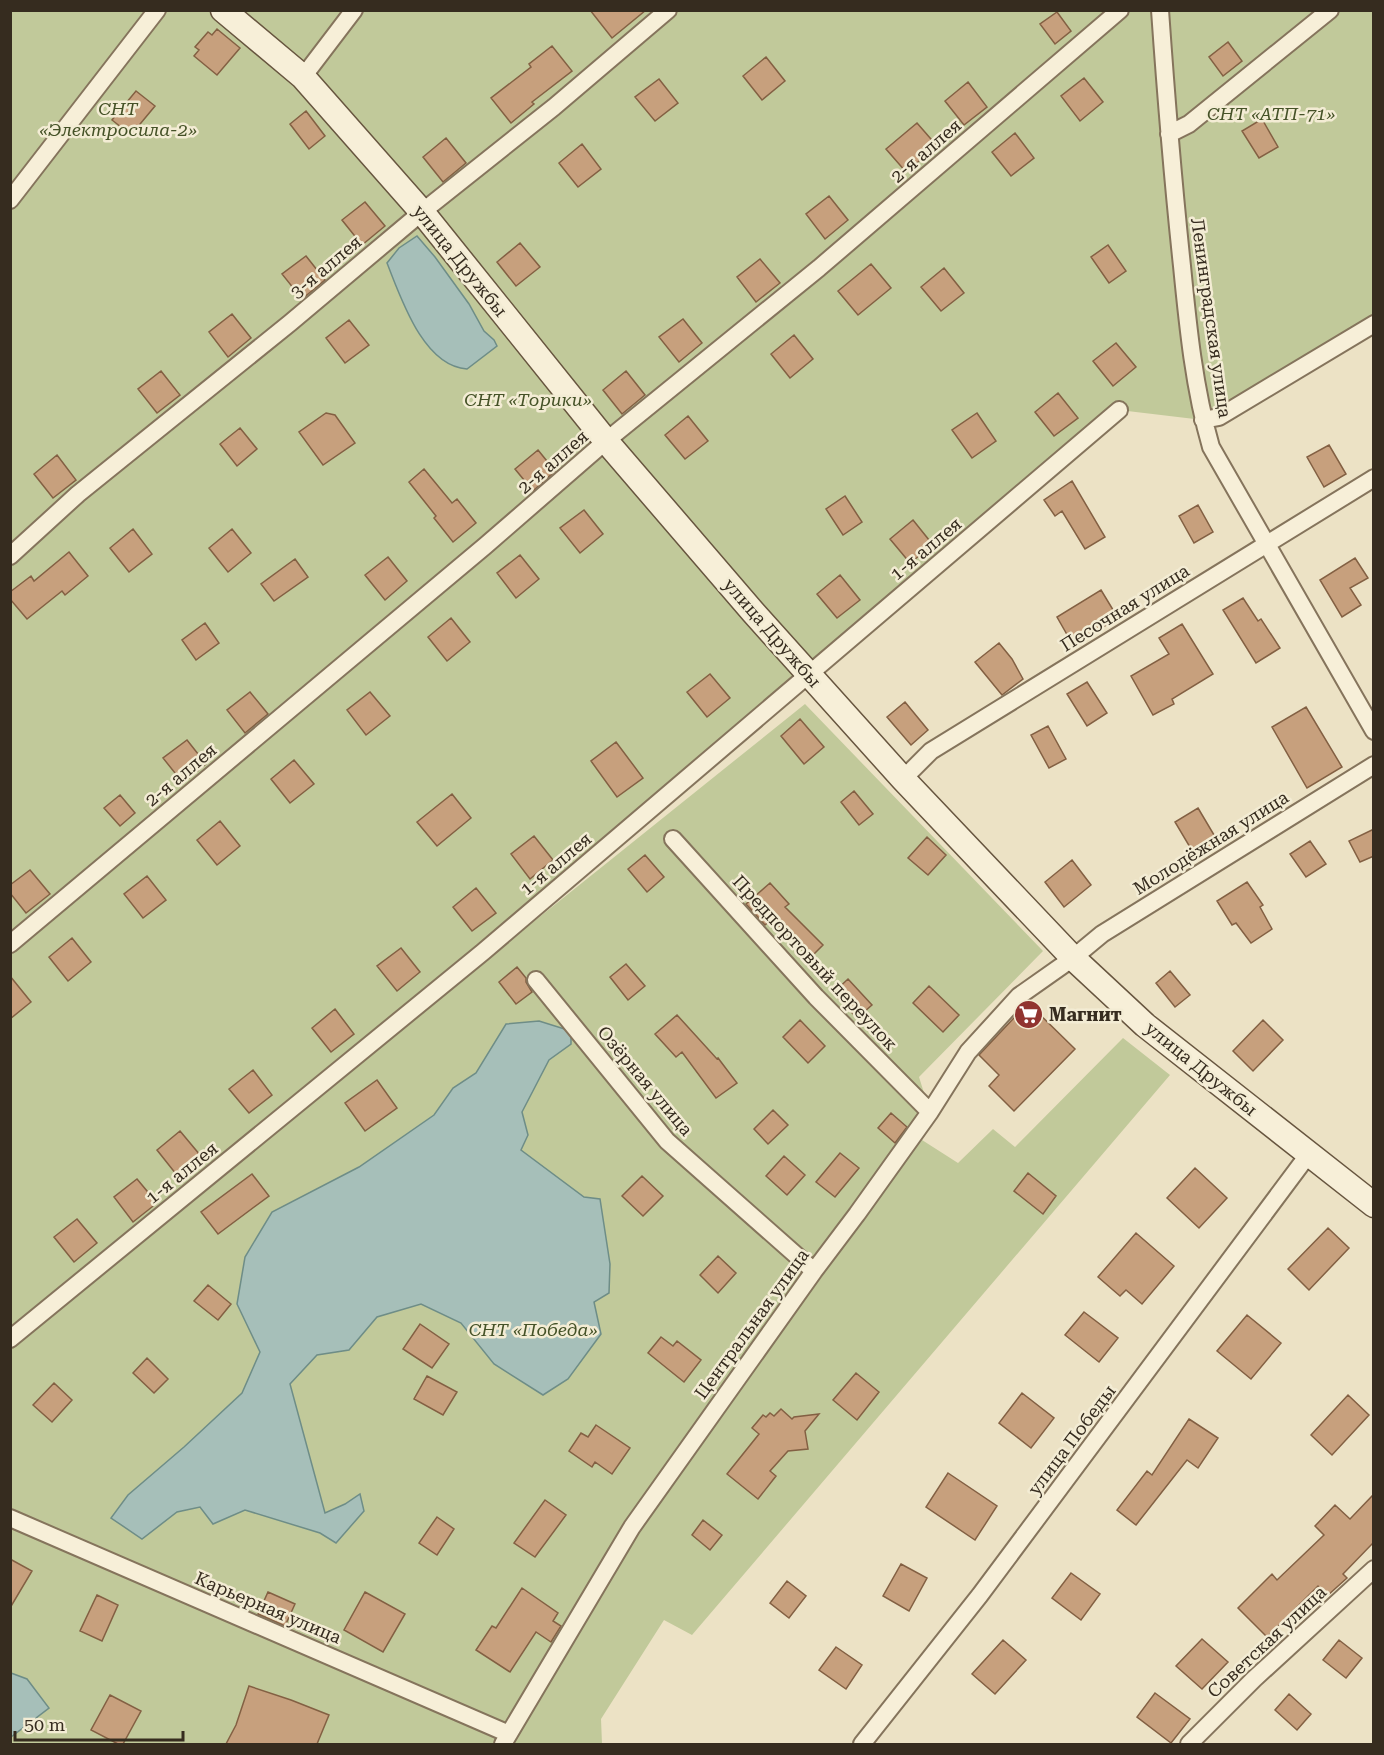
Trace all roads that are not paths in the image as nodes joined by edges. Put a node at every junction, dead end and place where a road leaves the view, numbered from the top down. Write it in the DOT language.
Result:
graph roads {
  1 [pos="157,10"];
  2 [pos="223,10"];
  3 [pos="354,10"];
  4 [pos="668,10"];
  5 [pos="1120,10"];
  6 [pos="1160,10"];
  7 [pos="1330,10"];
  8 [pos="303,77"];
  9 [pos="1169,134"];
  10 [pos="10,200"];
  11 [pos="422,212"];
  12 [pos="1374,324"];
  13 [pos="1119,410"];
  14 [pos="1203,420"];
  15 [pos="606,441"];
  16 [pos="1374,478"];
  17 [pos="1266,544"];
  18 [pos="10,556"];
  19 [pos="808,675"];
  20 [pos="1374,731"];
  21 [pos="1374,765"];
  22 [pos="903,779"];
  23 [pos="673,839"];
  24 [pos="10,944"];
  25 [pos="1073,958"];
  26 [pos="536,980"];
  27 [pos="930,1112"];
  28 [pos="1308,1155"];
  29 [pos="1374,1205"];
  30 [pos="814,1271"];
  31 [pos="10,1339"];
  32 [pos="11,1519"];
  33 [pos="1374,1569"];
  34 [pos="506,1739"];
  35 [pos="862,1744"];
  36 [pos="1189,1744"];
  1 -- 10 [label="street"];
  2 -- 8 [label="street, улица Дружбы"];
  3 -- 8 [label="street"];
  4 -- 11 [label="street, 3-я аллея"];
  5 -- 15 [label="street, 2-я аллея"];
  6 -- 9 [label="street, Ленинградская улица"];
  7 -- 9 [label="street"];
  8 -- 11 [label="street, улица Дружбы"];
  9 -- 14 [label="street, Ленинградская улица"];
  11 -- 15 [label="street, улица Дружбы"];
  11 -- 18 [label="street, 3-я аллея"];
  12 -- 14 [label="street"];
  13 -- 19 [label="street, 1-я аллея"];
  14 -- 17 [label="street, Ленинградская улица"];
  15 -- 19 [label="street, улица Дружбы"];
  15 -- 24 [label="street, 2-я аллея"];
  16 -- 17 [label="street, Песочная улица"];
  17 -- 20 [label="street, Ленинградская улица"];
  17 -- 22 [label="street, Песочная улица"];
  19 -- 22 [label="street, улица Дружбы"];
  19 -- 31 [label="street, 1-я аллея"];
  21 -- 25 [label="street, Молодёжная улица"];
  22 -- 25 [label="street, улица Дружбы"];
  23 -- 27 [label="street, Предпортовый переулок"];
  25 -- 27 [label="street, Центральная улица"];
  25 -- 28 [label="street, улица Дружбы"];
  26 -- 30 [label="street, Озёрная улица"];
  27 -- 30 [label="street, Центральная улица"];
  28 -- 29 [label="street, улица Дружбы"];
  28 -- 35 [label="street, улица Победы"];
  30 -- 34 [label="street, Центральная улица"];
  32 -- 34 [label="street, Карьерная улица"];
  33 -- 36 [label="street, Советская улица"];
}
